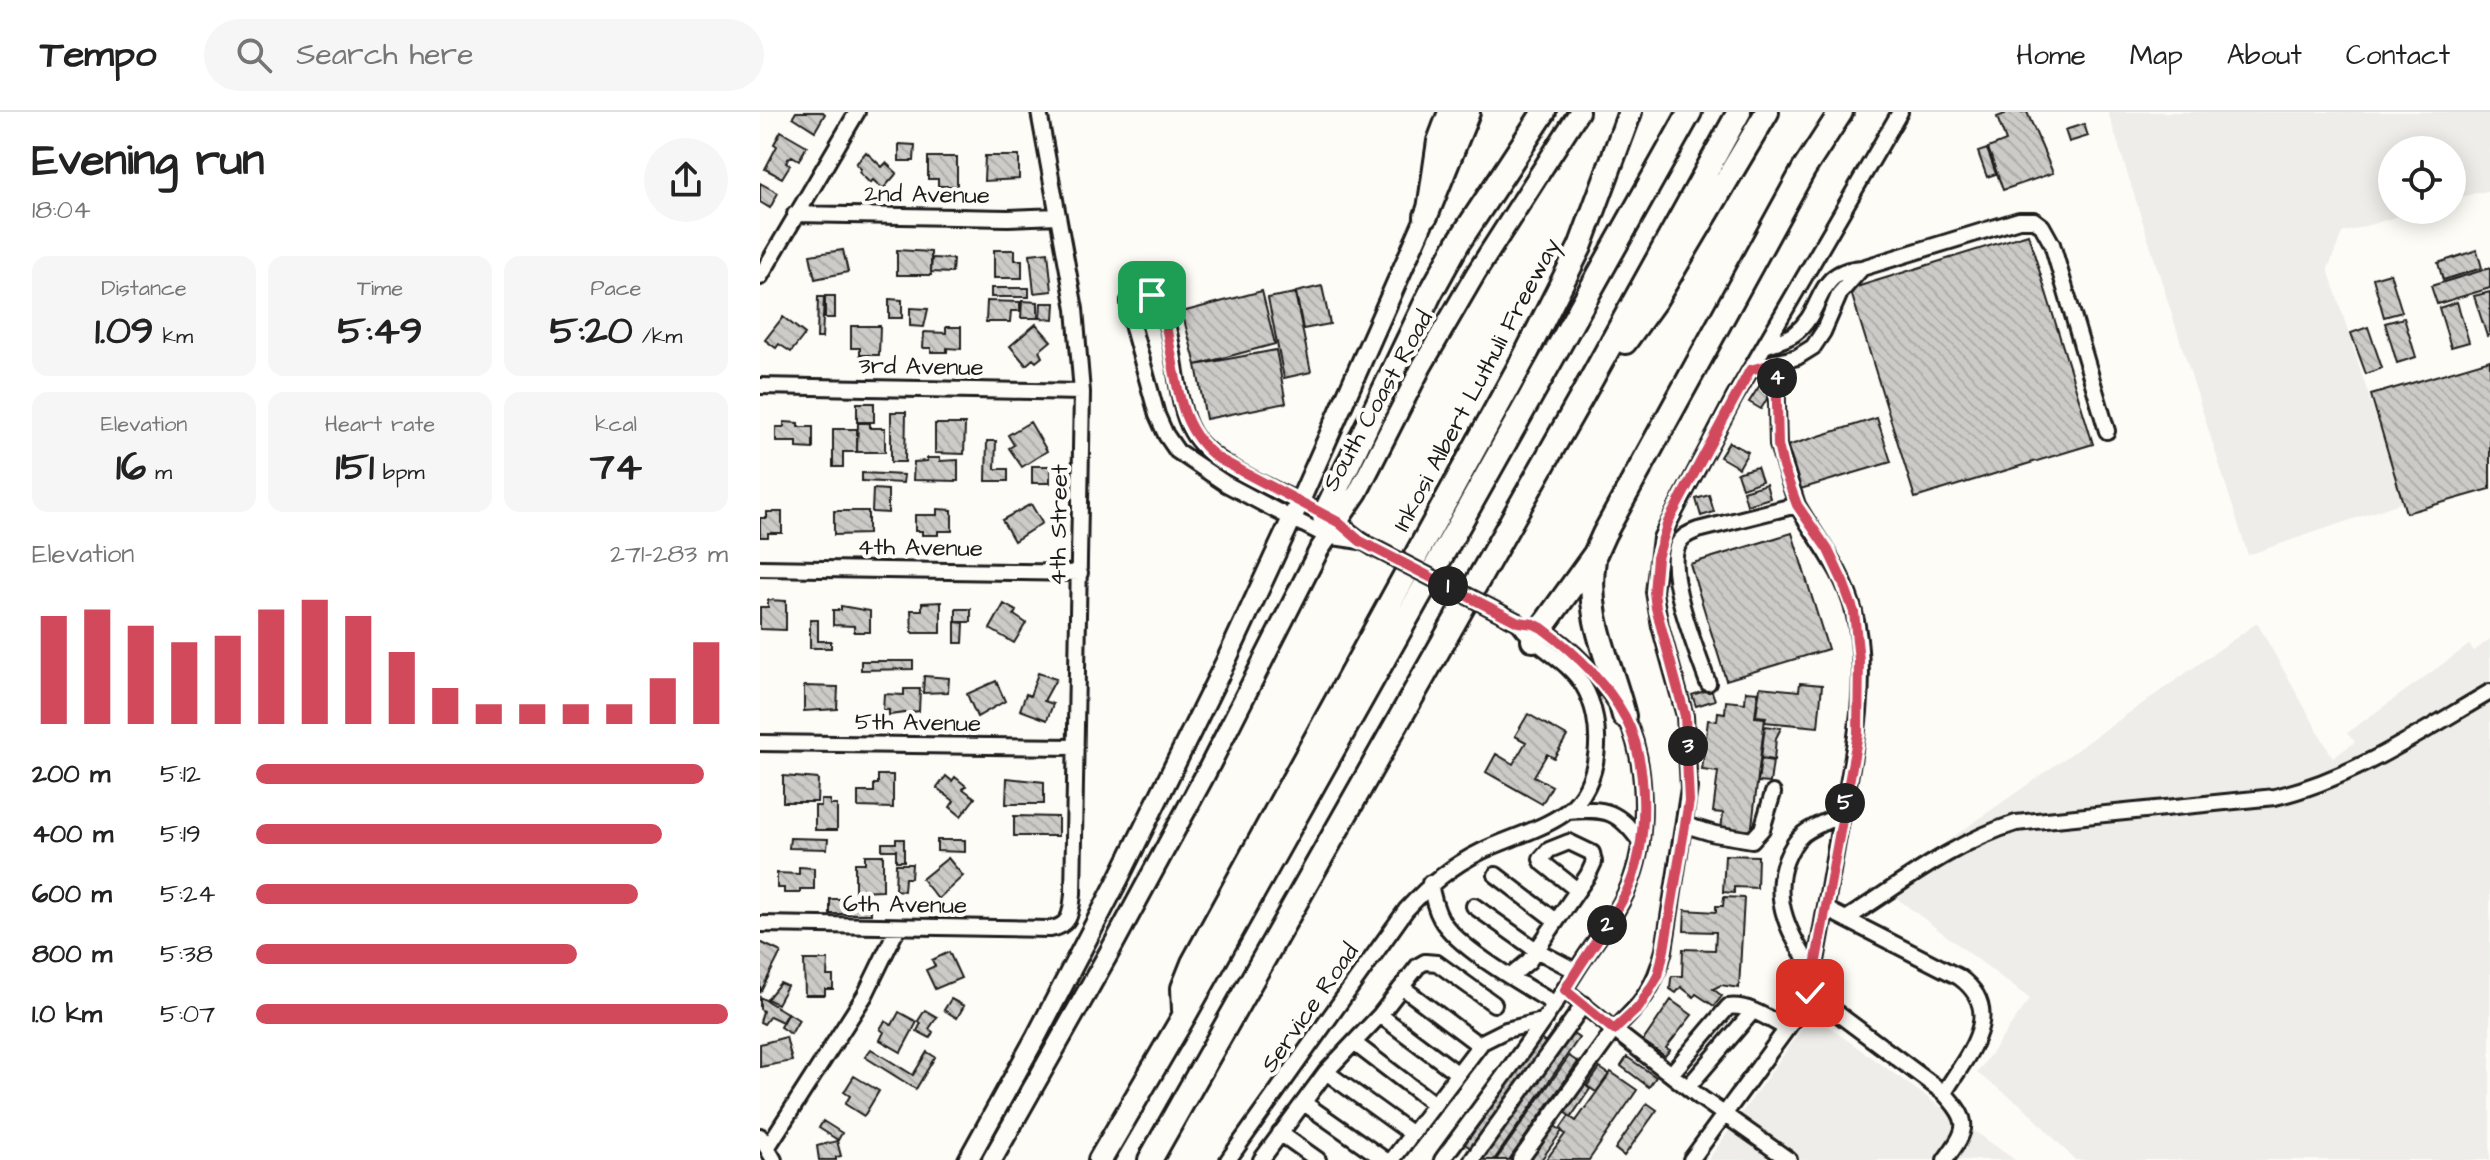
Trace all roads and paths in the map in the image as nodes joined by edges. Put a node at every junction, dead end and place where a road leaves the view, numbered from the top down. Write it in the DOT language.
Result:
graph roads {
  1 [pos="857,112"];
  2 [pos="1039,112"];
  3 [pos="1448,112"];
  4 [pos="1468,112"];
  5 [pos="1544,112"];
  6 [pos="1579,112"];
  7 [pos="1630,112"];
  8 [pos="1690,112"];
  9 [pos="1739,112"];
  10 [pos="1767,112"];
  11 [pos="1828,112"];
  12 [pos="1841,112"];
  13 [pos="1900,112"];
  14 [pos="1804,169"];
  15 [pos="795,214"];
  16 [pos="1058,216"];
  17 [pos="1426,216"];
  18 [pos="1862,268"];
  19 [pos="760,277"];
  20 [pos="1765,346"];
  21 [pos="1776,363"];
  22 [pos="1174,366"];
  23 [pos="1750,370"];
  24 [pos="1146,377"];
  25 [pos="760,386"];
  26 [pos="1082,392"];
  27 [pos="1581,398"];
  28 [pos="2107,431"];
  29 [pos="1300,501"];
  30 [pos="1797,505"];
  31 [pos="1292,518"];
  32 [pos="1330,524"];
  33 [pos="1595,554"];
  34 [pos="760,568"];
  35 [pos="1080,573"];
  36 [pos="1538,634"];
  37 [pos="1708,683"];
  38 [pos="2490,692"];
  39 [pos="1624,716"];
  40 [pos="760,743"];
  41 [pos="1076,747"];
  42 [pos="1773,793"];
  43 [pos="1568,811"];
  44 [pos="1843,814"];
  45 [pos="1685,825"];
  46 [pos="1641,843"];
  47 [pos="1496,875"];
  48 [pos="1430,883"];
  49 [pos="1577,890"];
  50 [pos="1474,906"];
  51 [pos="1826,909"];
  52 [pos="1846,919"];
  53 [pos="1555,920"];
  54 [pos="760,924"];
  55 [pos="898,927"];
  56 [pos="1050,929"];
  57 [pos="1536,950"];
  58 [pos="1576,971"];
  59 [pos="1814,971"];
  60 [pos="1511,976"];
  61 [pos="1402,987"];
  62 [pos="1565,990"];
  63 [pos="1810,993"];
  64 [pos="1494,1004"];
  65 [pos="1555,1004"];
  66 [pos="1584,1004"];
  67 [pos="1753,1011"];
  68 [pos="1380,1015"];
  69 [pos="1184,1016"];
  70 [pos="1542,1021"];
  71 [pos="1787,1029"];
  72 [pos="1614,1030"];
  73 [pos="1354,1043"];
  74 [pos="1479,1045"];
  75 [pos="1326,1072"];
  76 [pos="1457,1073"];
  77 [pos="1671,1074"];
  78 [pos="1688,1087"];
  79 [pos="1944,1093"];
  80 [pos="1304,1103"];
  81 [pos="1434,1104"];
  82 [pos="1724,1113"];
  83 [pos="1280,1133"];
  84 [pos="1412,1134"];
  85 [pos="767,1148"];
  86 [pos="1446,1159"];
  87 [pos="968,1160"];
  88 [pos="992,1160"];
  89 [pos="1100,1160"];
  90 [pos="1150,1160"];
  91 [pos="1228,1160"];
  92 [pos="1261,1160"];
  93 [pos="1318,1160"];
  94 [pos="1385,1160"];
  95 [pos="1392,1160"];
  96 [pos="1472,1160"];
  97 [pos="1520,1160"];
  98 [pos="1691,1160"];
  99 [pos="1789,1160"];
  100 [pos="1945,1160"];
  1 -- 15 [label="street"];
  2 -- 16 [label="street, 4th Street"];
  3 -- 17 [label="main road, South Coast Road"];
  4 -- 17 [label="highway"];
  5 -- 32 [label="highway"];
  6 -- 32 [label="main road, South Coast Road"];
  7 -- 69 [label="highway, Inkosi Albert Luthuli Freeway"];
  8 -- 69 [label="highway"];
  9 -- 27 [label="highway"];
  10 -- 27 [label="highway"];
  11 -- 14 [label="highway"];
  12 -- 14 [label="highway"];
  13 -- 20 [label="street"];
  14 -- 33 [label="highway"];
  15 -- 16 [label="street, 2nd Avenue"];
  15 -- 19 [label="street"];
  16 -- 26 [label="street, 4th Street"];
  17 -- 29 [label="main road, South Coast Road"];
  18 -- 20 [label="street"];
  18 -- 21 [label="street"];
  18 -- 28 [label="street"];
  20 -- 23 [label="street"];
  21 -- 23 [label="street"];
  21 -- 30 [label="street"];
  22 -- 24 [label="street"];
  22 -- 24 [label="street"];
  22 -- 29 [label="street"];
  23 -- 45 [label="street"];
  24 -- 31 [label="street"];
  25 -- 26 [label="street, 3rd Avenue"];
  26 -- 35 [label="street, 4th Street"];
  27 -- 90 [label="highway"];
  29 -- 31 [label="main road, South Coast Road"];
  29 -- 32 [label="street"];
  30 -- 37 [label="street"];
  30 -- 44 [label="street"];
  31 -- 32 [label="street"];
  31 -- 87 [label="main road, South Coast Road"];
  32 -- 36 [label="street, bridge"];
  32 -- 88 [label="main road, South Coast Road"];
  33 -- 36 [label="highway"];
  33 -- 39 [label="highway"];
  34 -- 35 [label="street, 4th Avenue"];
  35 -- 41 [label="street, 4th Street"];
  36 -- 39 [label="street"];
  36 -- 43 [label="street"];
  38 -- 52 [label="street"];
  39 -- 46 [label="street"];
  40 -- 41 [label="street, 5th Avenue"];
  41 -- 56 [label="street, 4th Street"];
  42 -- 45 [label="street"];
  43 -- 46 [label="street, Service Road"];
  43 -- 48 [label="street, Service Road"];
  44 -- 51 [label="street"];
  44 -- 59 [label="street"];
  45 -- 72 [label="street"];
  46 -- 58 [label="street"];
  47 -- 53 [label="street"];
  48 -- 60 [label="street"];
  48 -- 91 [label="street, Service Road"];
  49 -- 53 [label="street"];
  50 -- 57 [label="street"];
  51 -- 52 [label="street"];
  51 -- 59 [label="street"];
  52 -- 79 [label="street"];
  53 -- 57 [label="street"];
  54 -- 55 [label="street, 6th Avenue"];
  55 -- 56 [label="street, 6th Avenue"];
  55 -- 85 [label="street"];
  57 -- 58 [label="street"];
  57 -- 60 [label="street"];
  58 -- 62 [label="street"];
  59 -- 63 [label="street"];
  60 -- 65 [label="street"];
  61 -- 64 [label="street"];
  61 -- 68 [label="street"];
  61 -- 74 [label="street"];
  62 -- 65 [label="street"];
  62 -- 66 [label="street"];
  63 -- 71 [label="street"];
  63 -- 79 [label="street"];
  65 -- 70 [label="street"];
  66 -- 72 [label="street"];
  66 -- 96 [label="street"];
  67 -- 71 [label="street"];
  67 -- 77 [label="street"];
  67 -- 78 [label="street"];
  68 -- 73 [label="street"];
  68 -- 76 [label="street"];
  69 -- 89 [label="highway"];
  70 -- 74 [label="street"];
  70 -- 86 [label="street"];
  71 -- 82 [label="street"];
  72 -- 77 [label="street"];
  72 -- 97 [label="street"];
  73 -- 75 [label="street"];
  73 -- 81 [label="street"];
  74 -- 76 [label="street"];
  75 -- 80 [label="street"];
  75 -- 84 [label="street"];
  76 -- 81 [label="street"];
  77 -- 78 [label="street"];
  78 -- 82 [label="street"];
  79 -- 100 [label="street"];
  80 -- 83 [label="street"];
  80 -- 94 [label="street"];
  81 -- 84 [label="street"];
  82 -- 98 [label="street"];
  82 -- 99 [label="street"];
  83 -- 92 [label="street"];
  83 -- 93 [label="street"];
  84 -- 95 [label="street"];
}
